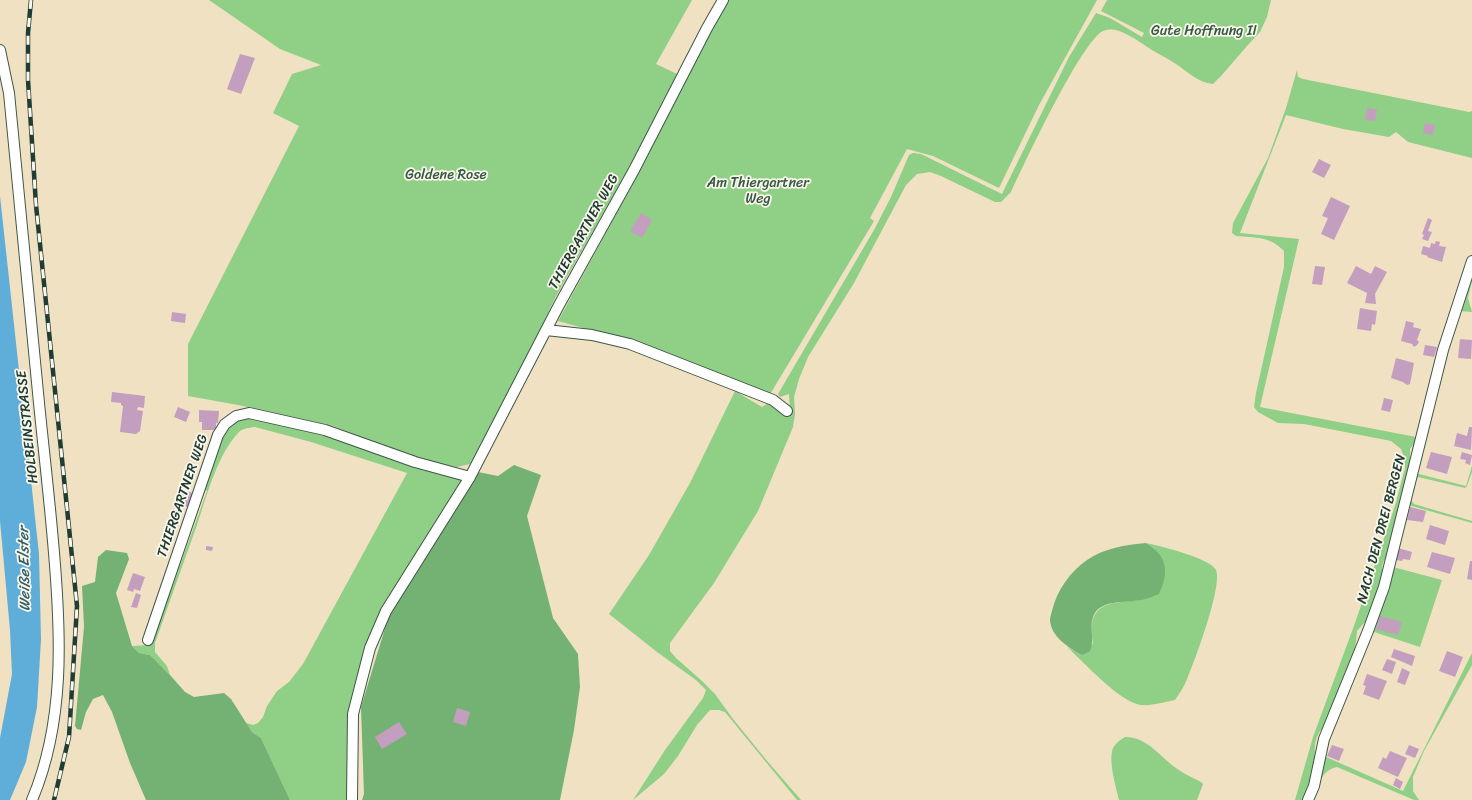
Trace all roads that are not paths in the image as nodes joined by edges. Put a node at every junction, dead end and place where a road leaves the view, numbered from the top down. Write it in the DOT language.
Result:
graph roads {
  1 [pos="723,0"];
  2 [pos="0,50"];
  3 [pos="1472,261"];
  4 [pos="546,330"];
  5 [pos="787,411"];
  6 [pos="470,477"];
  7 [pos="148,640"];
  8 [pos="32,800"];
  9 [pos="352,800"];
  10 [pos="1308,800"];
  1 -- 4 [label="street, THIERGARTNER WEG"];
  2 -- 8 [label="street, HOLBEINSTRASSE"];
  3 -- 10 [label="street, NACH DEN DREI BERGEN"];
  4 -- 5 [label="street"];
  4 -- 6 [label="street, THIERGARTNER WEG"];
  6 -- 7 [label="street, THIERGARTNER WEG"];
  6 -- 9 [label="street, THIERGARTNER WEG"];
}
